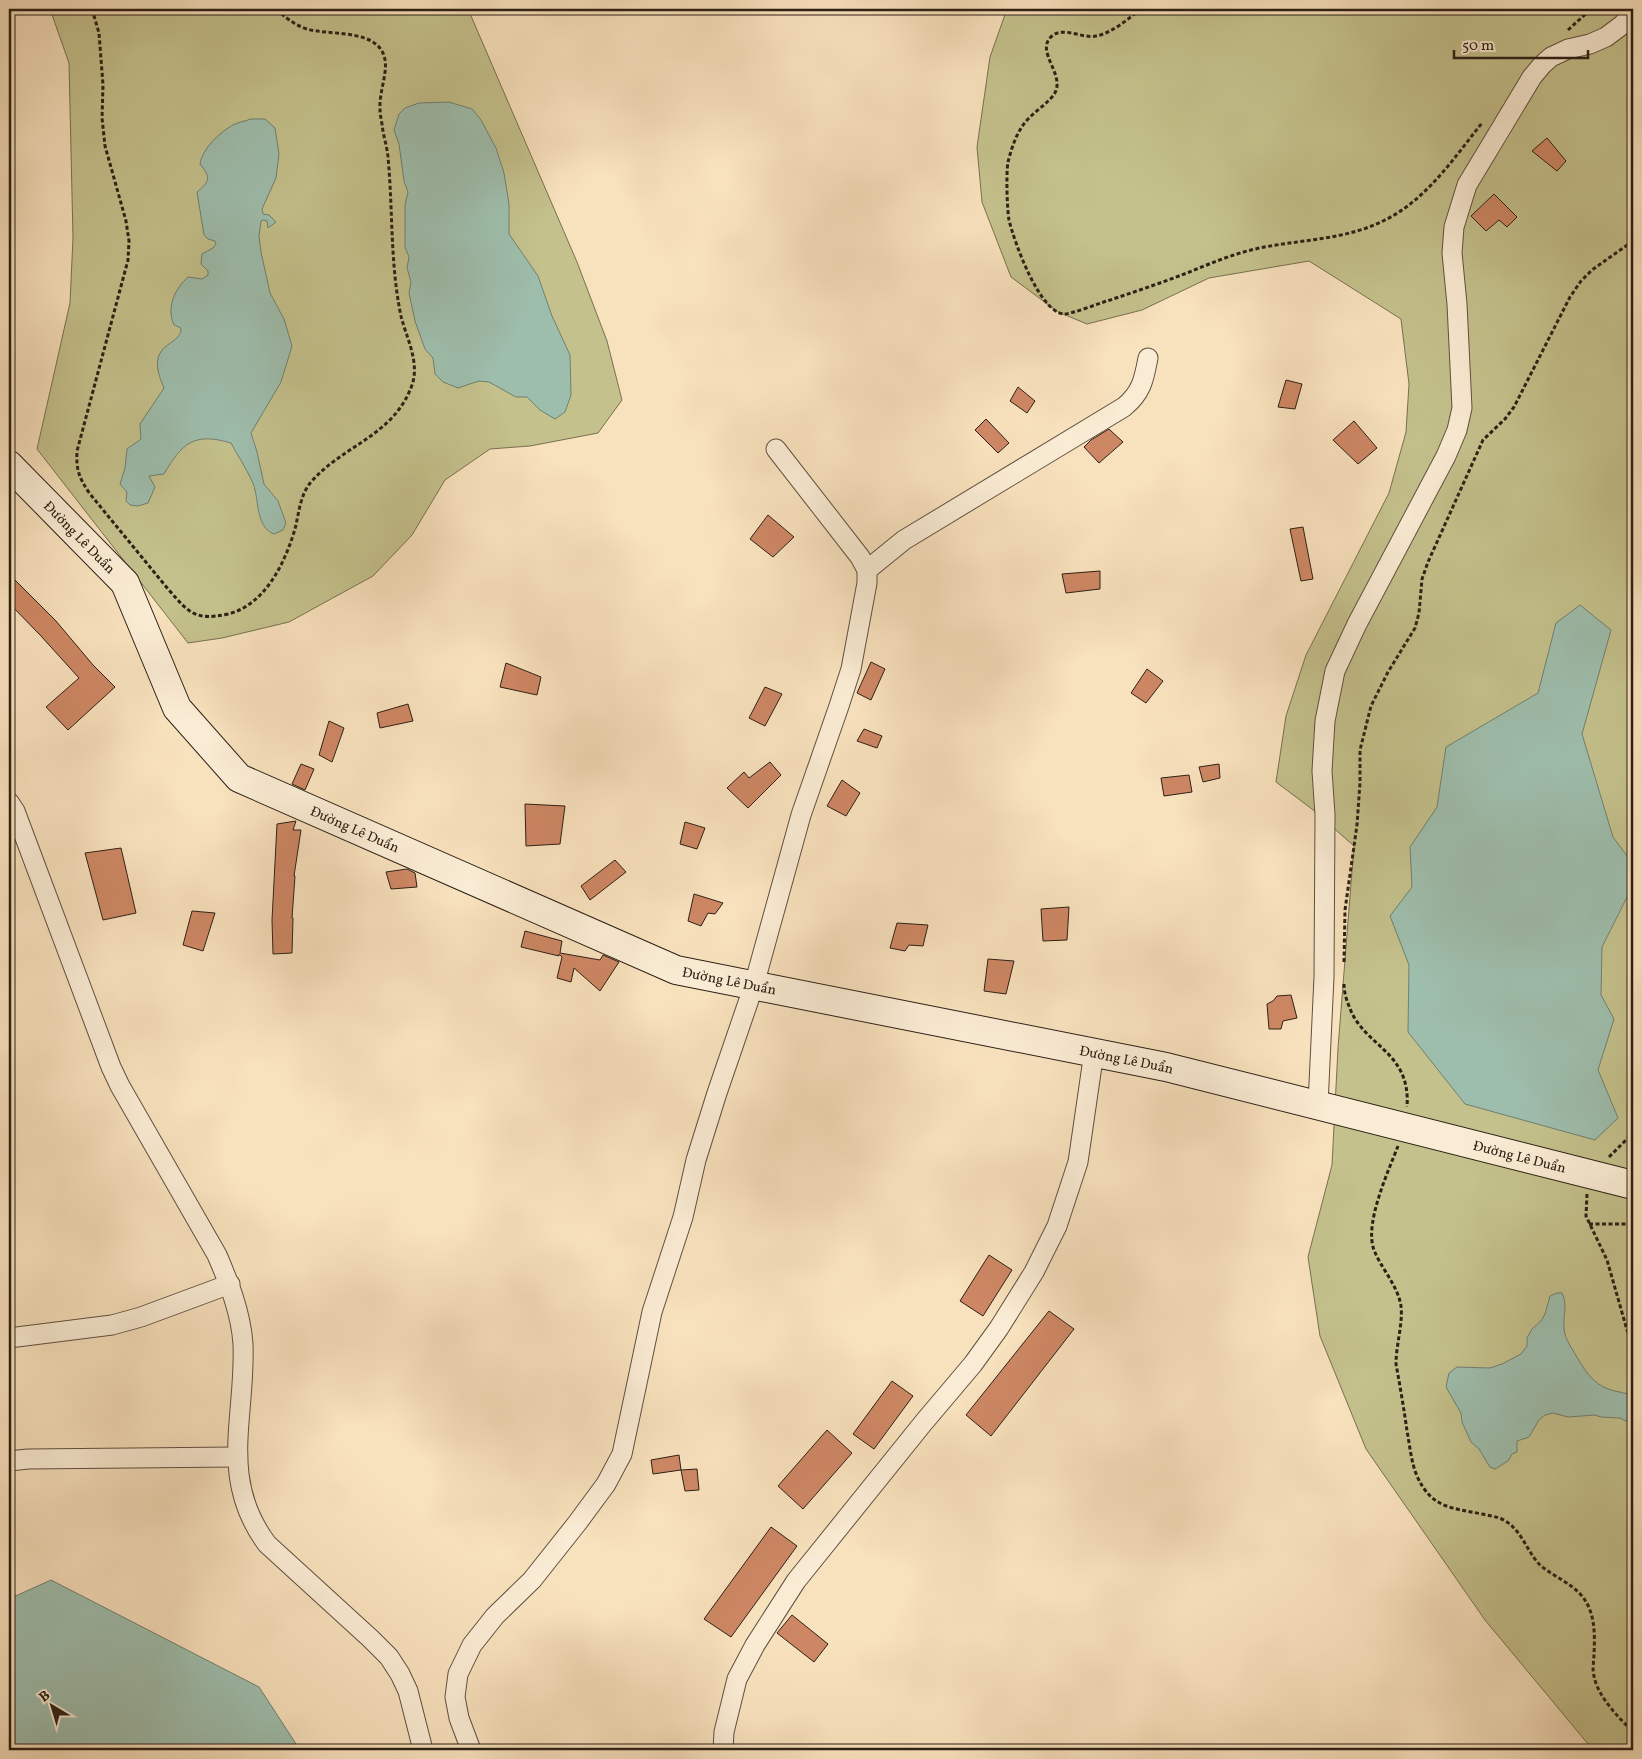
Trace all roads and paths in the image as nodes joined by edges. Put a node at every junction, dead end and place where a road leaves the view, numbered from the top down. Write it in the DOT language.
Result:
graph roads {
  1 [pos="92,9"];
  2 [pos="276,9"];
  3 [pos="1141,9"];
  4 [pos="1591,9"];
  5 [pos="1633,14"];
  6 [pos="1564,34"];
  7 [pos="1487,116"];
  8 [pos="1633,242"];
  9 [pos="1148,358"];
  10 [pos="776,449"];
  11 [pos="9,465"];
  12 [pos="867,570"];
  13 [pos="9,802"];
  14 [pos="1344,966"];
  15 [pos="1344,976"];
  16 [pos="754,985"];
  17 [pos="1094,1052"];
  18 [pos="1318,1106"];
  19 [pos="1405,1128"];
  20 [pos="1633,1133"];
  21 [pos="1589,1174"];
  22 [pos="1633,1185"];
  23 [pos="1589,1224"];
  24 [pos="1633,1224"];
  25 [pos="230,1284"];
  26 [pos="9,1338"];
  27 [pos="1633,1344"];
  28 [pos="236,1457"];
  29 [pos="9,1461"];
  30 [pos="1633,1731"];
  31 [pos="423,1750"];
  32 [pos="471,1750"];
  33 [pos="723,1750"];
  1 -- 2 [label="path"];
  3 -- 7 [label="path"];
  4 -- 6 [label="path"];
  5 -- 18 [label="street"];
  8 -- 14 [label="path"];
  9 -- 12 [label="street"];
  10 -- 12 [label="street"];
  11 -- 16 [label="main road, Đường Lê Duẩn"];
  12 -- 16 [label="street"];
  13 -- 25 [label="street"];
  15 -- 19 [label="path"];
  16 -- 17 [label="main road, Đường Lê Duẩn"];
  16 -- 32 [label="street"];
  17 -- 18 [label="main road, Đường Lê Duẩn"];
  17 -- 33 [label="street"];
  18 -- 19 [label="main road, Đường Lê Duẩn"];
  19 -- 21 [label="main road, Đường Lê Duẩn"];
  19 -- 30 [label="path"];
  20 -- 21 [label="path"];
  21 -- 22 [label="main road, Đường Lê Duẩn"];
  21 -- 23 [label="path"];
  23 -- 24 [label="path"];
  23 -- 27 [label="path"];
  25 -- 26 [label="street"];
  25 -- 28 [label="street"];
  28 -- 29 [label="street"];
  28 -- 31 [label="street"];
}
